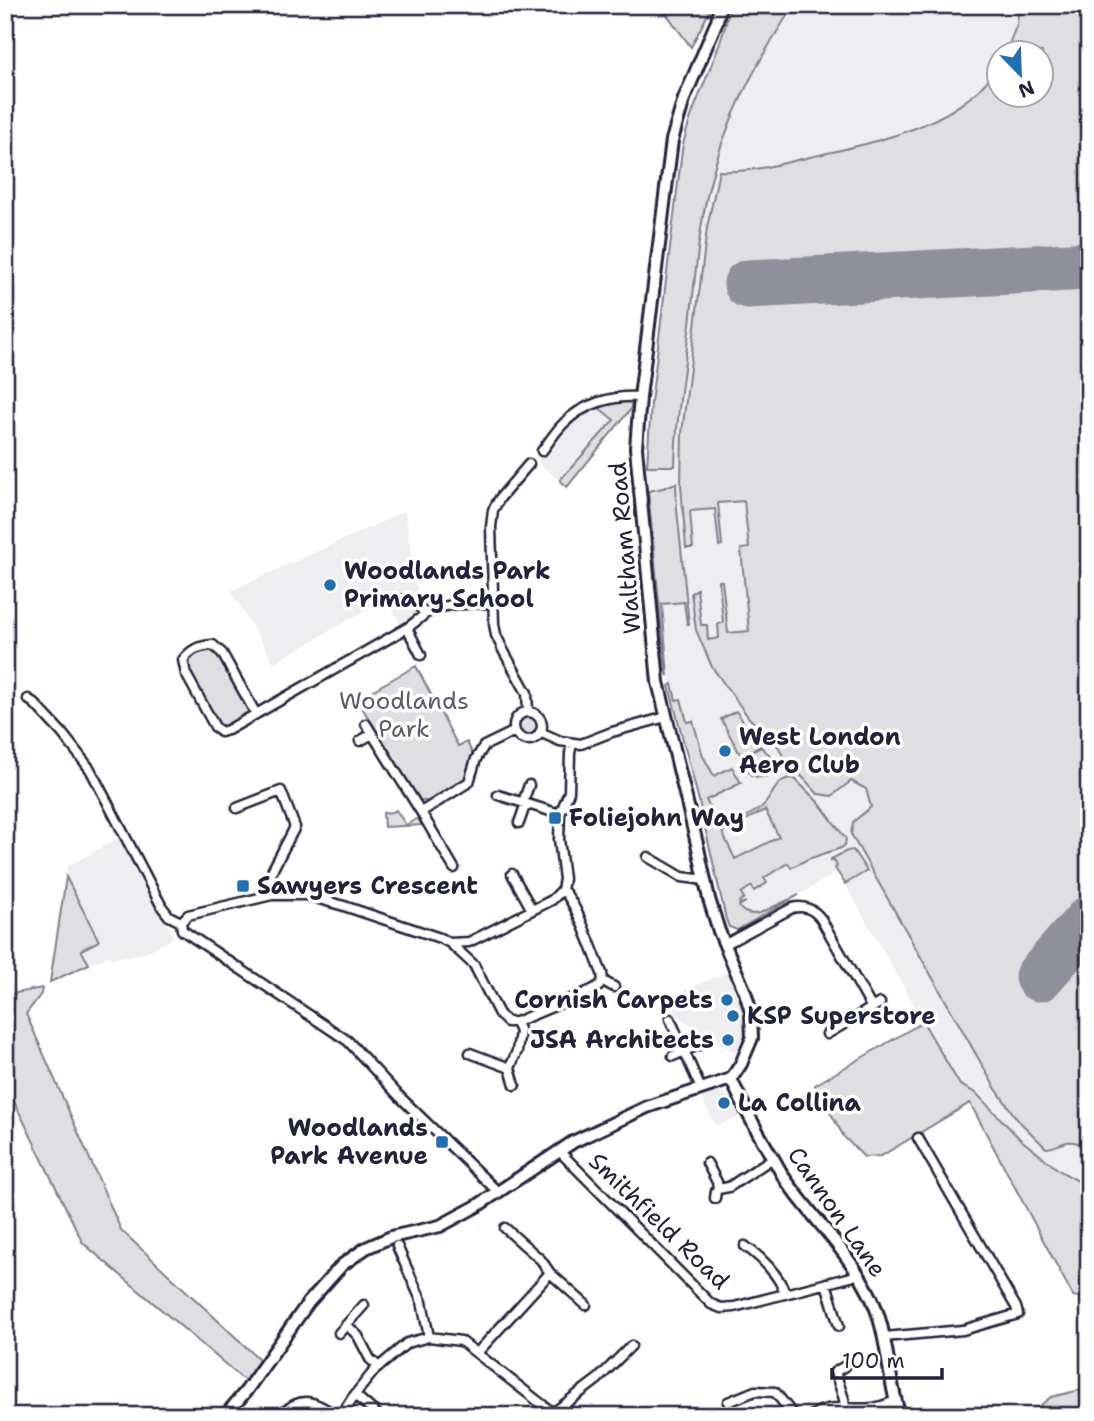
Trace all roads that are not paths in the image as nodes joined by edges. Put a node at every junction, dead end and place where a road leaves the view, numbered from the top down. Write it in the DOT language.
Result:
graph roads {
  1 [pos="720,5"];
  2 [pos="640,397"];
  3 [pos="542,451"];
  4 [pos="529,464"];
  5 [pos="397,599"];
  6 [pos="493,603"];
  7 [pos="425,614"];
  8 [pos="407,628"];
  9 [pos="421,655"];
  10 [pos="27,699"];
  11 [pos="528,712"];
  12 [pos="256,714"];
  13 [pos="666,717"];
  14 [pos="366,724"];
  15 [pos="515,731"];
  16 [pos="540,732"];
  17 [pos="372,734"];
  18 [pos="360,741"];
  19 [pos="572,744"];
  20 [pos="529,785"];
  21 [pos="498,795"];
  22 [pos="525,803"];
  23 [pos="237,808"];
  24 [pos="421,812"];
  25 [pos="561,814"];
  26 [pos="519,823"];
  27 [pos="648,857"];
  28 [pos="448,859"];
  29 [pos="439,864"];
  30 [pos="454,868"];
  31 [pos="512,874"];
  32 [pos="705,880"];
  33 [pos="562,890"];
  34 [pos="272,895"];
  35 [pos="532,910"];
  36 [pos="181,926"];
  37 [pos="469,942"];
  38 [pos="450,943"];
  39 [pos="724,945"];
  40 [pos="466,957"];
  41 [pos="603,981"];
  42 [pos="614,987"];
  43 [pos="880,1003"];
  44 [pos="872,1008"];
  45 [pos="670,1019"];
  46 [pos="516,1023"];
  47 [pos="827,1034"];
  48 [pos="705,1042"];
  49 [pos="685,1051"];
  50 [pos="470,1052"];
  51 [pos="673,1056"];
  52 [pos="510,1068"];
  53 [pos="731,1079"];
  54 [pos="515,1084"];
  55 [pos="701,1088"];
  56 [pos="918,1139"];
  57 [pos="559,1151"];
  58 [pos="773,1158"];
  59 [pos="707,1163"];
  60 [pos="718,1189"];
  61 [pos="498,1192"];
  62 [pos="715,1198"];
  63 [pos="505,1228"];
  64 [pos="397,1246"];
  65 [pos="745,1246"];
  66 [pos="550,1273"];
  67 [pos="858,1273"];
  68 [pos="826,1283"];
  69 [pos="785,1293"];
  70 [pos="364,1305"];
  71 [pos="586,1305"];
  72 [pos="347,1325"];
  73 [pos="839,1326"];
  74 [pos="339,1333"];
  75 [pos="429,1337"];
  76 [pos="884,1337"];
  77 [pos="631,1346"];
  78 [pos="477,1353"];
  79 [pos="845,1366"];
  80 [pos="379,1367"];
  81 [pos="355,1395"];
  82 [pos="895,1401"];
  83 [pos="729,1402"];
  84 [pos="845,1409"];
  85 [pos="554,1414"];
  86 [pos="225,1416"];
  87 [pos="280,1416"];
  88 [pos="339,1416"];
  89 [pos="379,1416"];
  90 [pos="794,1416"];
  91 [pos="811,1416"];
  92 [pos="900,1416"];
  1 -- 2 [label="street, Waltham Road"];
  2 -- 3 [label="street"];
  2 -- 13 [label="street, Waltham Road"];
  4 -- 6 [label="street"];
  5 -- 7 [label="street"];
  6 -- 7 [label="street"];
  6 -- 11 [label="street"];
  7 -- 8 [label="street"];
  8 -- 9 [label="street"];
  8 -- 12 [label="street"];
  10 -- 36 [label="street"];
  11 -- 15 [label="street"];
  11 -- 16 [label="street"];
  12 -- 12 [label="street"];
  13 -- 19 [label="street"];
  13 -- 32 [label="street, Waltham Road"];
  14 -- 17 [label="street"];
  15 -- 16 [label="street"];
  15 -- 24 [label="street"];
  16 -- 19 [label="street"];
  17 -- 18 [label="street"];
  17 -- 24 [label="street"];
  19 -- 25 [label="street"];
  20 -- 22 [label="street"];
  21 -- 22 [label="street"];
  22 -- 25 [label="street"];
  22 -- 26 [label="street"];
  23 -- 34 [label="street"];
  24 -- 28 [label="street"];
  25 -- 33 [label="street"];
  27 -- 32 [label="street"];
  28 -- 29 [label="street"];
  28 -- 30 [label="street"];
  31 -- 35 [label="street"];
  32 -- 39 [label="street, Waltham Road"];
  33 -- 35 [label="street"];
  33 -- 41 [label="street"];
  34 -- 36 [label="street"];
  34 -- 38 [label="street"];
  35 -- 37 [label="street"];
  36 -- 61 [label="street"];
  37 -- 38 [label="street"];
  37 -- 40 [label="street"];
  38 -- 40 [label="street"];
  39 -- 44 [label="street"];
  39 -- 53 [label="street, Waltham Road"];
  40 -- 46 [label="street"];
  41 -- 42 [label="street"];
  41 -- 46 [label="street"];
  43 -- 44 [label="street"];
  44 -- 47 [label="street"];
  45 -- 49 [label="street"];
  46 -- 52 [label="street"];
  48 -- 49 [label="street"];
  49 -- 51 [label="street"];
  49 -- 55 [label="street"];
  50 -- 52 [label="street"];
  52 -- 54 [label="street"];
  53 -- 55 [label="street"];
  53 -- 58 [label="street, Cannon Lane"];
  55 -- 57 [label="street"];
  56 -- 76 [label="street"];
  57 -- 61 [label="street"];
  57 -- 69 [label="street, Smithfield Road"];
  58 -- 60 [label="street"];
  58 -- 67 [label="street, Cannon Lane"];
  59 -- 60 [label="street"];
  60 -- 62 [label="street"];
  61 -- 86 [label="street"];
  63 -- 66 [label="street"];
  64 -- 75 [label="street"];
  65 -- 69 [label="street"];
  66 -- 71 [label="street"];
  66 -- 78 [label="street"];
  67 -- 68 [label="street, Smithfield Road"];
  67 -- 76 [label="street, Cannon Lane"];
  68 -- 69 [label="street, Smithfield Road"];
  68 -- 73 [label="street"];
  70 -- 72 [label="street"];
  72 -- 74 [label="street"];
  72 -- 80 [label="street"];
  75 -- 78 [label="street"];
  75 -- 80 [label="street"];
  76 -- 82 [label="street, Cannon Lane"];
  77 -- 85 [label="street"];
  78 -- 85 [label="street"];
  79 -- 84 [label="street"];
  80 -- 81 [label="street"];
  81 -- 88 [label="street"];
  81 -- 89 [label="street"];
  82 -- 84 [label="street"];
  82 -- 92 [label="street, Cannon Lane"];
  83 -- 90 [label="street"];
  84 -- 91 [label="street"];
  87 -- 88 [label="street"];
}
